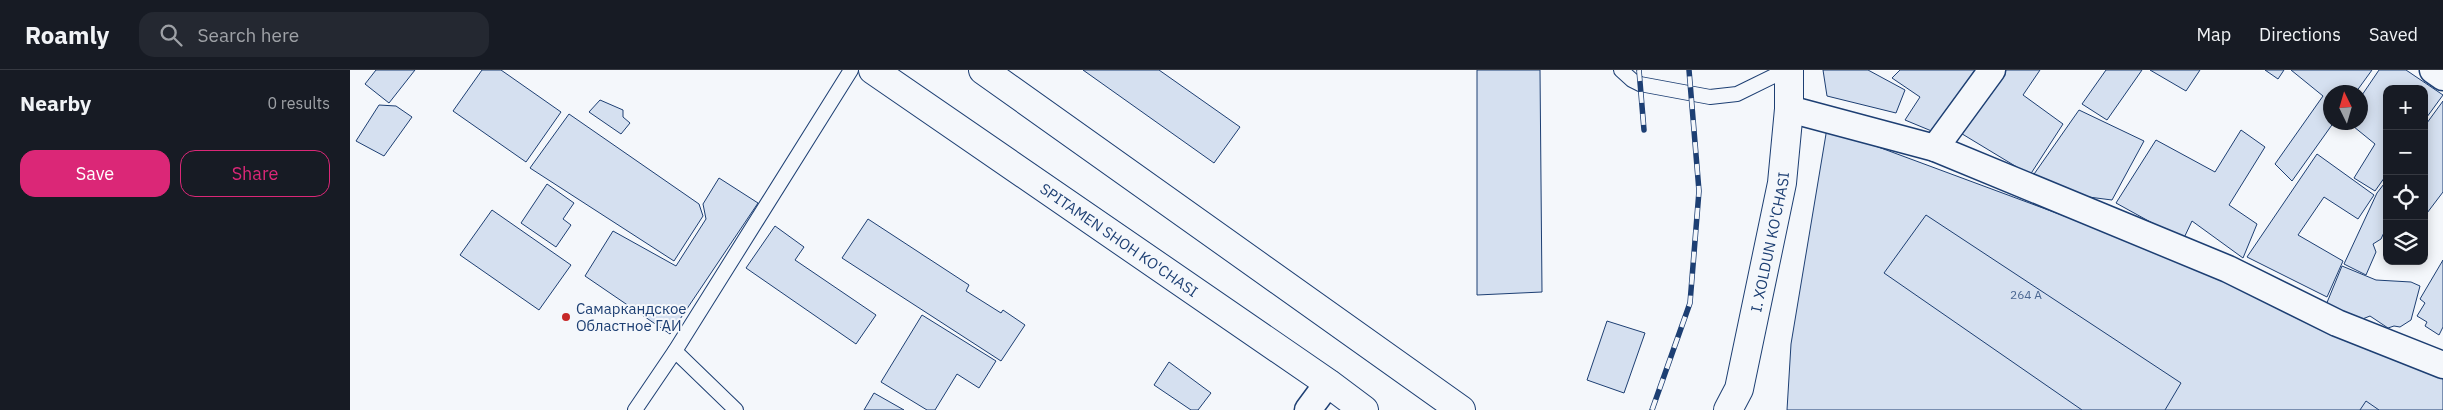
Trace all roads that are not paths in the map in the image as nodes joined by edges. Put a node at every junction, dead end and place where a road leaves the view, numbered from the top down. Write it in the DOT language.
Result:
graph roads {
  1 [pos="851,70"];
  2 [pos="872,70"];
  3 [pos="1621,70"];
  4 [pos="1788,70"];
  5 [pos="1992,70"];
  6 [pos="2433,70"];
  7 [pos="995,74"];
  8 [pos="2443,77"];
  9 [pos="1789,109"];
  10 [pos="1935,148"];
  11 [pos="675,351"];
  12 [pos="2443,365"];
  13 [pos="1328,382"];
  14 [pos="636,409"];
  15 [pos="736,410"];
  16 [pos="1308,410"];
  17 [pos="1364,410"];
  18 [pos="1461,410"];
  19 [pos="1728,410"];
  1 -- 11 [label="lane"];
  2 -- 13 [label="main road, SPITAMEN SHOH KO'CHASI"];
  3 -- 4 [label="lane"];
  4 -- 9 [label="main road, I. XOLDUN KO'CHASI"];
  5 -- 10 [label="street"];
  6 -- 8 [label="street"];
  7 -- 18 [label="main road"];
  9 -- 10 [label="street"];
  9 -- 19 [label="main road, I. XOLDUN KO'CHASI"];
  10 -- 12 [label="street"];
  11 -- 14 [label="lane"];
  11 -- 15 [label="lane"];
  13 -- 16 [label="street"];
  13 -- 17 [label="main road, SPITAMEN SHOH KO'CHASI"];
}
